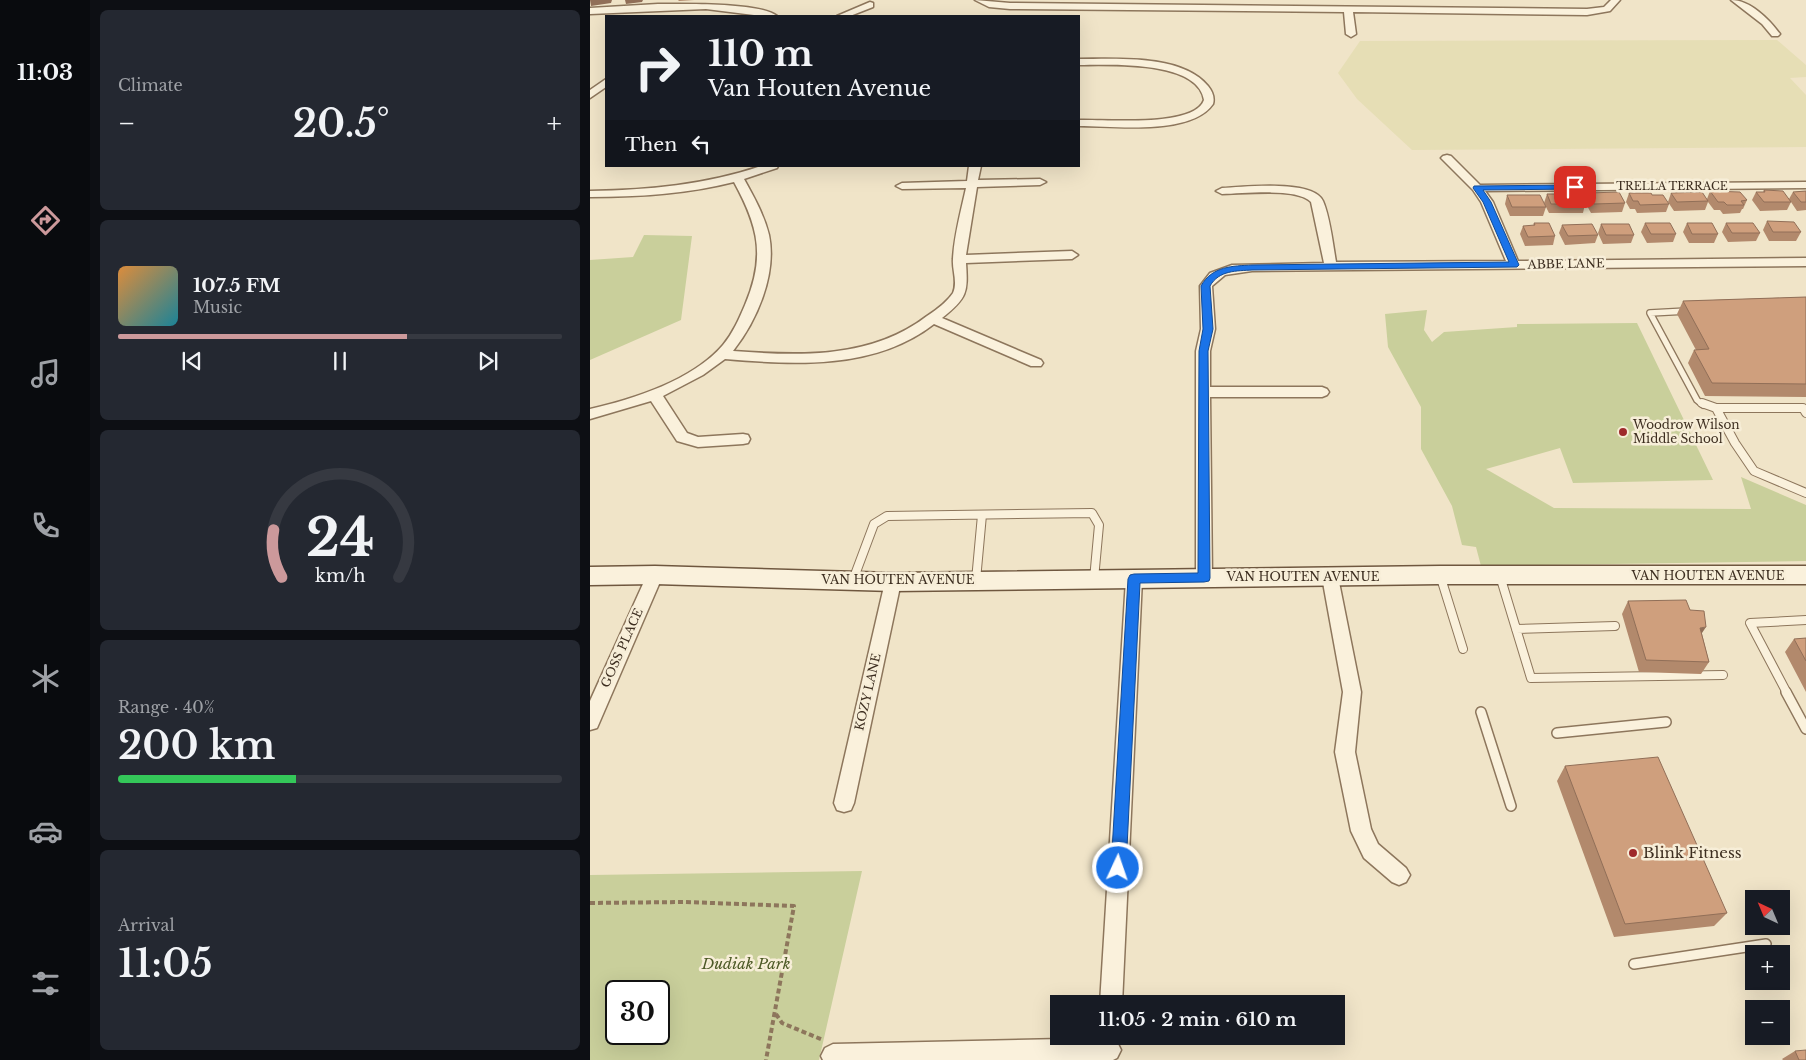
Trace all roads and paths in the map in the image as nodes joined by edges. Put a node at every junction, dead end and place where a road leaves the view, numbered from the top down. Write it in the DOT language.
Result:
graph roads {
  1 [pos="979,0"];
  2 [pos="1616,0"];
  3 [pos="1735,0"];
  4 [pos="870,5"];
  5 [pos="700,7"];
  6 [pos="590,11"];
  7 [pos="1348,11"];
  8 [pos="689,15"];
  9 [pos="768,15"];
  10 [pos="845,15"];
  11 [pos="1351,34"];
  12 [pos="1774,34"];
  13 [pos="1080,62"];
  14 [pos="605,83"];
  15 [pos="590,94"];
  16 [pos="1080,123"];
  17 [pos="1447,158"];
  18 [pos="770,167"];
  19 [pos="975,167"];
  20 [pos="737,177"];
  21 [pos="1040,182"];
  22 [pos="972,184"];
  23 [pos="1806,185"];
  24 [pos="902,186"];
  25 [pos="1477,188"];
  26 [pos="1222,191"];
  27 [pos="590,194"];
  28 [pos="1072,255"];
  29 [pos="959,259"];
  30 [pos="1806,262"];
  31 [pos="1514,265"];
  32 [pos="1331,267"];
  33 [pos="1696,311"];
  34 [pos="933,319"];
  35 [pos="722,354"];
  36 [pos="1036,363"];
  37 [pos="1203,392"];
  38 [pos="1322,392"];
  39 [pos="655,396"];
  40 [pos="1716,408"];
  41 [pos="1806,413"];
  42 [pos="590,414"];
  43 [pos="743,439"];
  44 [pos="1806,493"];
  45 [pos="982,515"];
  46 [pos="655,575"];
  47 [pos="1440,575"];
  48 [pos="1806,575"];
  49 [pos="590,576"];
  50 [pos="1500,576"];
  51 [pos="1330,577"];
  52 [pos="1204,578"];
  53 [pos="1094,579"];
  54 [pos="1134,579"];
  55 [pos="853,580"];
  56 [pos="976,580"];
  57 [pos="893,582"];
  58 [pos="1806,620"];
  59 [pos="1615,626"];
  60 [pos="1516,629"];
  61 [pos="1463,649"];
  62 [pos="1722,675"];
  63 [pos="598,686"];
  64 [pos="1482,712"];
  65 [pos="590,722"];
  66 [pos="1666,722"];
  67 [pos="1806,729"];
  68 [pos="1557,733"];
  69 [pos="844,803"];
  70 [pos="1511,806"];
  71 [pos="1399,875"];
  72 [pos="590,904"];
  73 [pos="1766,944"];
  74 [pos="1634,964"];
  75 [pos="1111,995"];
  76 [pos="775,1014"];
  77 [pos="828,1048"];
  78 [pos="1109,1049"];
  79 [pos="766,1060"];
  1 -- 7 [label="street"];
  2 -- 7 [label="street"];
  3 -- 12 [label="street"];
  4 -- 10 [label="street"];
  5 -- 6 [label="street"];
  5 -- 8 [label="street"];
  5 -- 9 [label="street"];
  7 -- 11 [label="street"];
  13 -- 16 [label="street"];
  14 -- 15 [label="street"];
  17 -- 25 [label="street"];
  18 -- 20 [label="street"];
  19 -- 22 [label="street"];
  20 -- 27 [label="street"];
  20 -- 35 [label="street"];
  21 -- 22 [label="street"];
  22 -- 24 [label="street"];
  22 -- 29 [label="street"];
  23 -- 25 [label="street, TRELLA TERRACE"];
  25 -- 31 [label="street"];
  26 -- 32 [label="street"];
  28 -- 29 [label="street"];
  29 -- 34 [label="street"];
  30 -- 31 [label="street, ABBE LANE"];
  31 -- 32 [label="street, ABBE LANE"];
  32 -- 37 [label="street, ABBE LANE"];
  33 -- 40 [label="lane"];
  34 -- 35 [label="street"];
  34 -- 36 [label="street"];
  35 -- 39 [label="street"];
  37 -- 38 [label="street"];
  37 -- 52 [label="street, ABBE LANE"];
  39 -- 42 [label="street"];
  39 -- 43 [label="street"];
  40 -- 41 [label="lane"];
  40 -- 44 [label="lane"];
  45 -- 53 [label="lane"];
  45 -- 55 [label="lane"];
  45 -- 56 [label="lane"];
  46 -- 49 [label="main road, VAN HOUTEN AVENUE"];
  46 -- 55 [label="main road, VAN HOUTEN AVENUE"];
  46 -- 63 [label="street, GOSS PLACE"];
  47 -- 50 [label="main road, VAN HOUTEN AVENUE"];
  47 -- 51 [label="main road, VAN HOUTEN AVENUE"];
  47 -- 61 [label="lane"];
  48 -- 50 [label="main road, VAN HOUTEN AVENUE"];
  50 -- 60 [label="lane"];
  51 -- 52 [label="main road, VAN HOUTEN AVENUE"];
  51 -- 71 [label="street"];
  52 -- 54 [label="main road, VAN HOUTEN AVENUE"];
  53 -- 54 [label="main road, VAN HOUTEN AVENUE"];
  53 -- 56 [label="main road, VAN HOUTEN AVENUE"];
  54 -- 75 [label="street"];
  55 -- 57 [label="main road, VAN HOUTEN AVENUE"];
  56 -- 57 [label="main road, VAN HOUTEN AVENUE"];
  57 -- 69 [label="street, KOZY LANE"];
  58 -- 67 [label="lane"];
  59 -- 60 [label="lane"];
  60 -- 62 [label="lane"];
  63 -- 65 [label="street, GOSS PLACE"];
  64 -- 70 [label="lane"];
  66 -- 68 [label="lane"];
  72 -- 76 [label="path"];
  73 -- 74 [label="lane"];
  76 -- 77 [label="path"];
  76 -- 79 [label="path"];
  77 -- 78 [label="street"];
}
